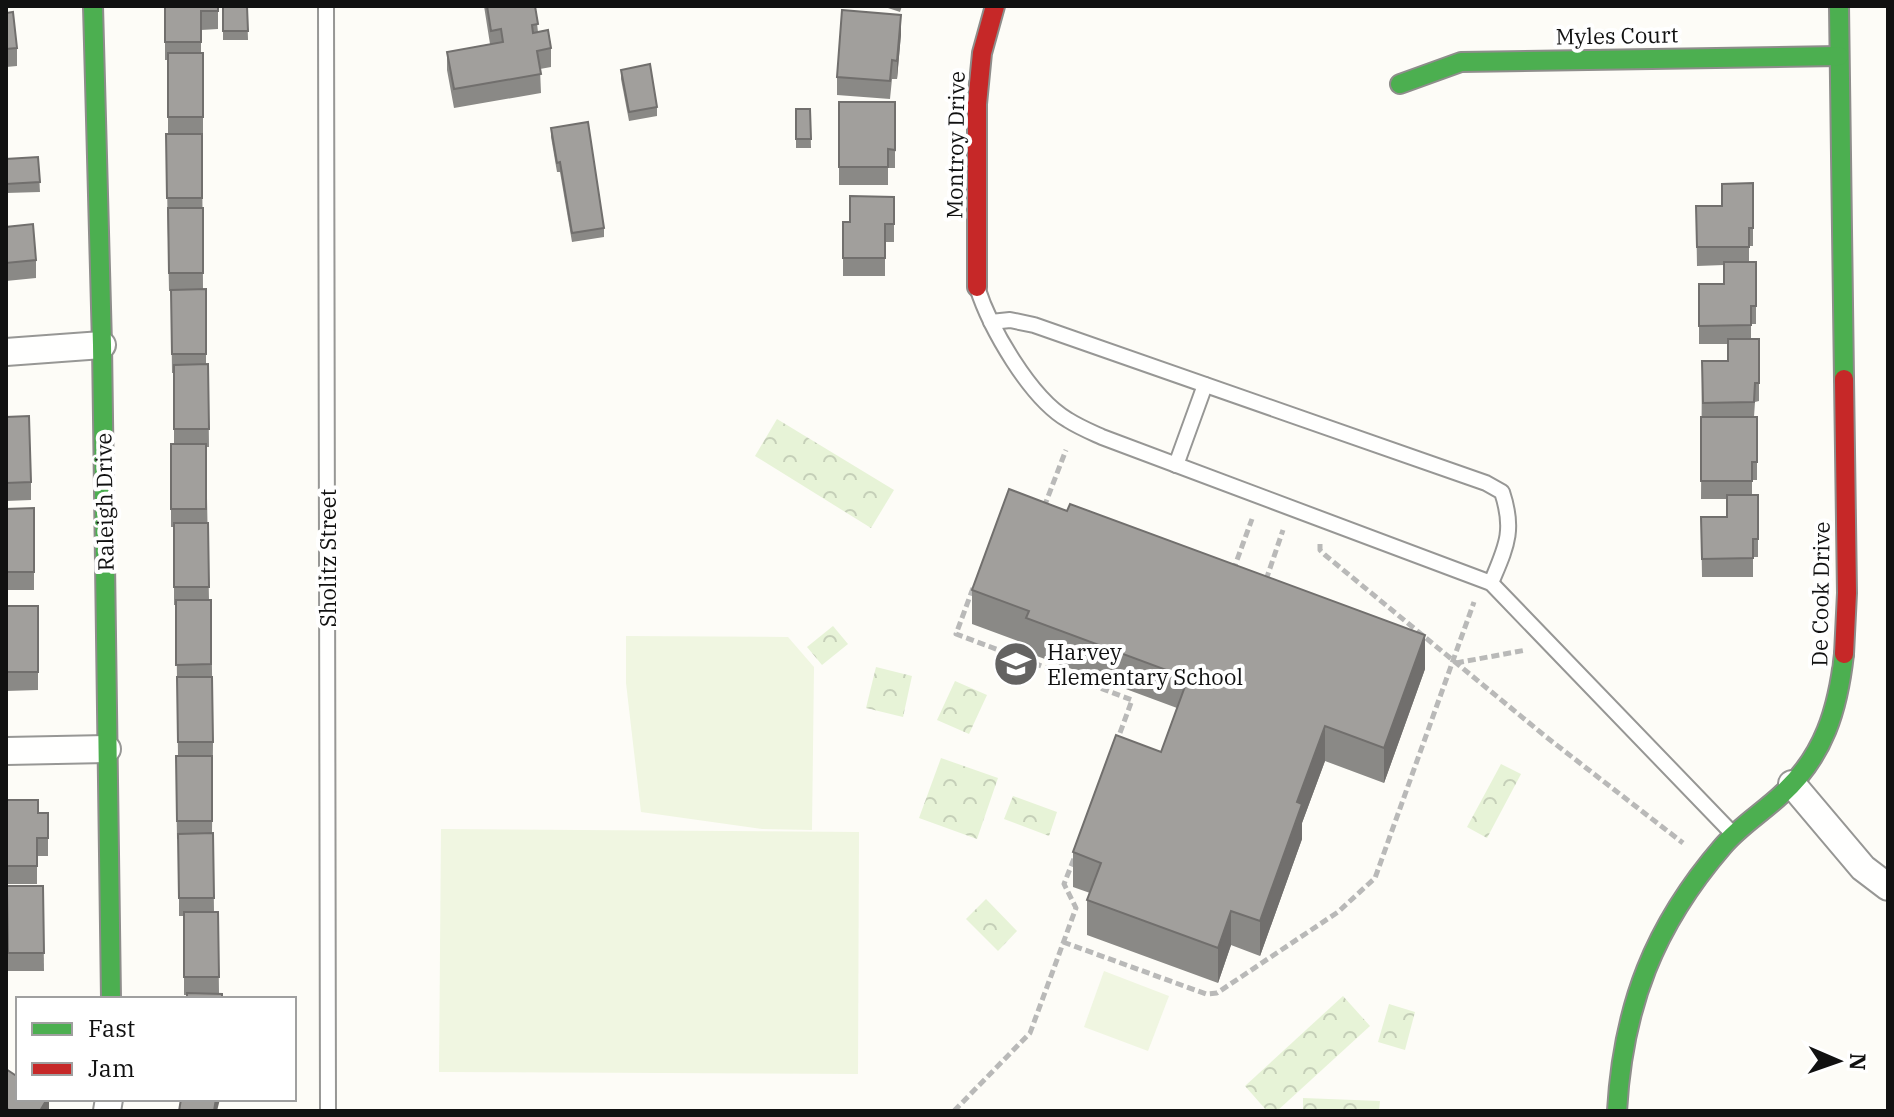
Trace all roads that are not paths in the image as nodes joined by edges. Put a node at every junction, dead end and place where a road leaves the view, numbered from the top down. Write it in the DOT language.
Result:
graph roads {
  1 [pos="93,6"];
  2 [pos="326,6"];
  3 [pos="995,6"];
  4 [pos="1839,6"];
  5 [pos="1839,56"];
  6 [pos="1400,84"];
  7 [pos="977,287"];
  8 [pos="991,322"];
  9 [pos="102,345"];
  10 [pos="6,352"];
  11 [pos="1205,385"];
  12 [pos="1176,465"];
  13 [pos="1491,583"];
  14 [pos="107,749"];
  15 [pos="6,751"];
  16 [pos="1792,784"];
  17 [pos="1733,834"];
  18 [pos="1888,887"];
  19 [pos="111,997"];
  20 [pos="328,1111"];
  21 [pos="1617,1111"];
  1 -- 9 [label="street, Raleigh Drive"];
  2 -- 20 [label="lane, Sholitz Street"];
  3 -- 7 [label="street, Montroy Drive"];
  4 -- 5 [label="street, De Cook Drive"];
  5 -- 6 [label="street, Myles Court"];
  5 -- 16 [label="street, De Cook Drive"];
  7 -- 8 [label="lane"];
  8 -- 11 [label="lane"];
  8 -- 12 [label="lane"];
  9 -- 10 [label="street"];
  9 -- 14 [label="street, Raleigh Drive"];
  11 -- 12 [label="lane"];
  11 -- 13 [label="lane"];
  12 -- 13 [label="lane"];
  13 -- 17 [label="lane"];
  14 -- 15 [label="street"];
  14 -- 19 [label="street, Raleigh Drive"];
  16 -- 17 [label="street, De Cook Drive"];
  16 -- 18 [label="street"];
  17 -- 21 [label="street, De Cook Drive"];
}
